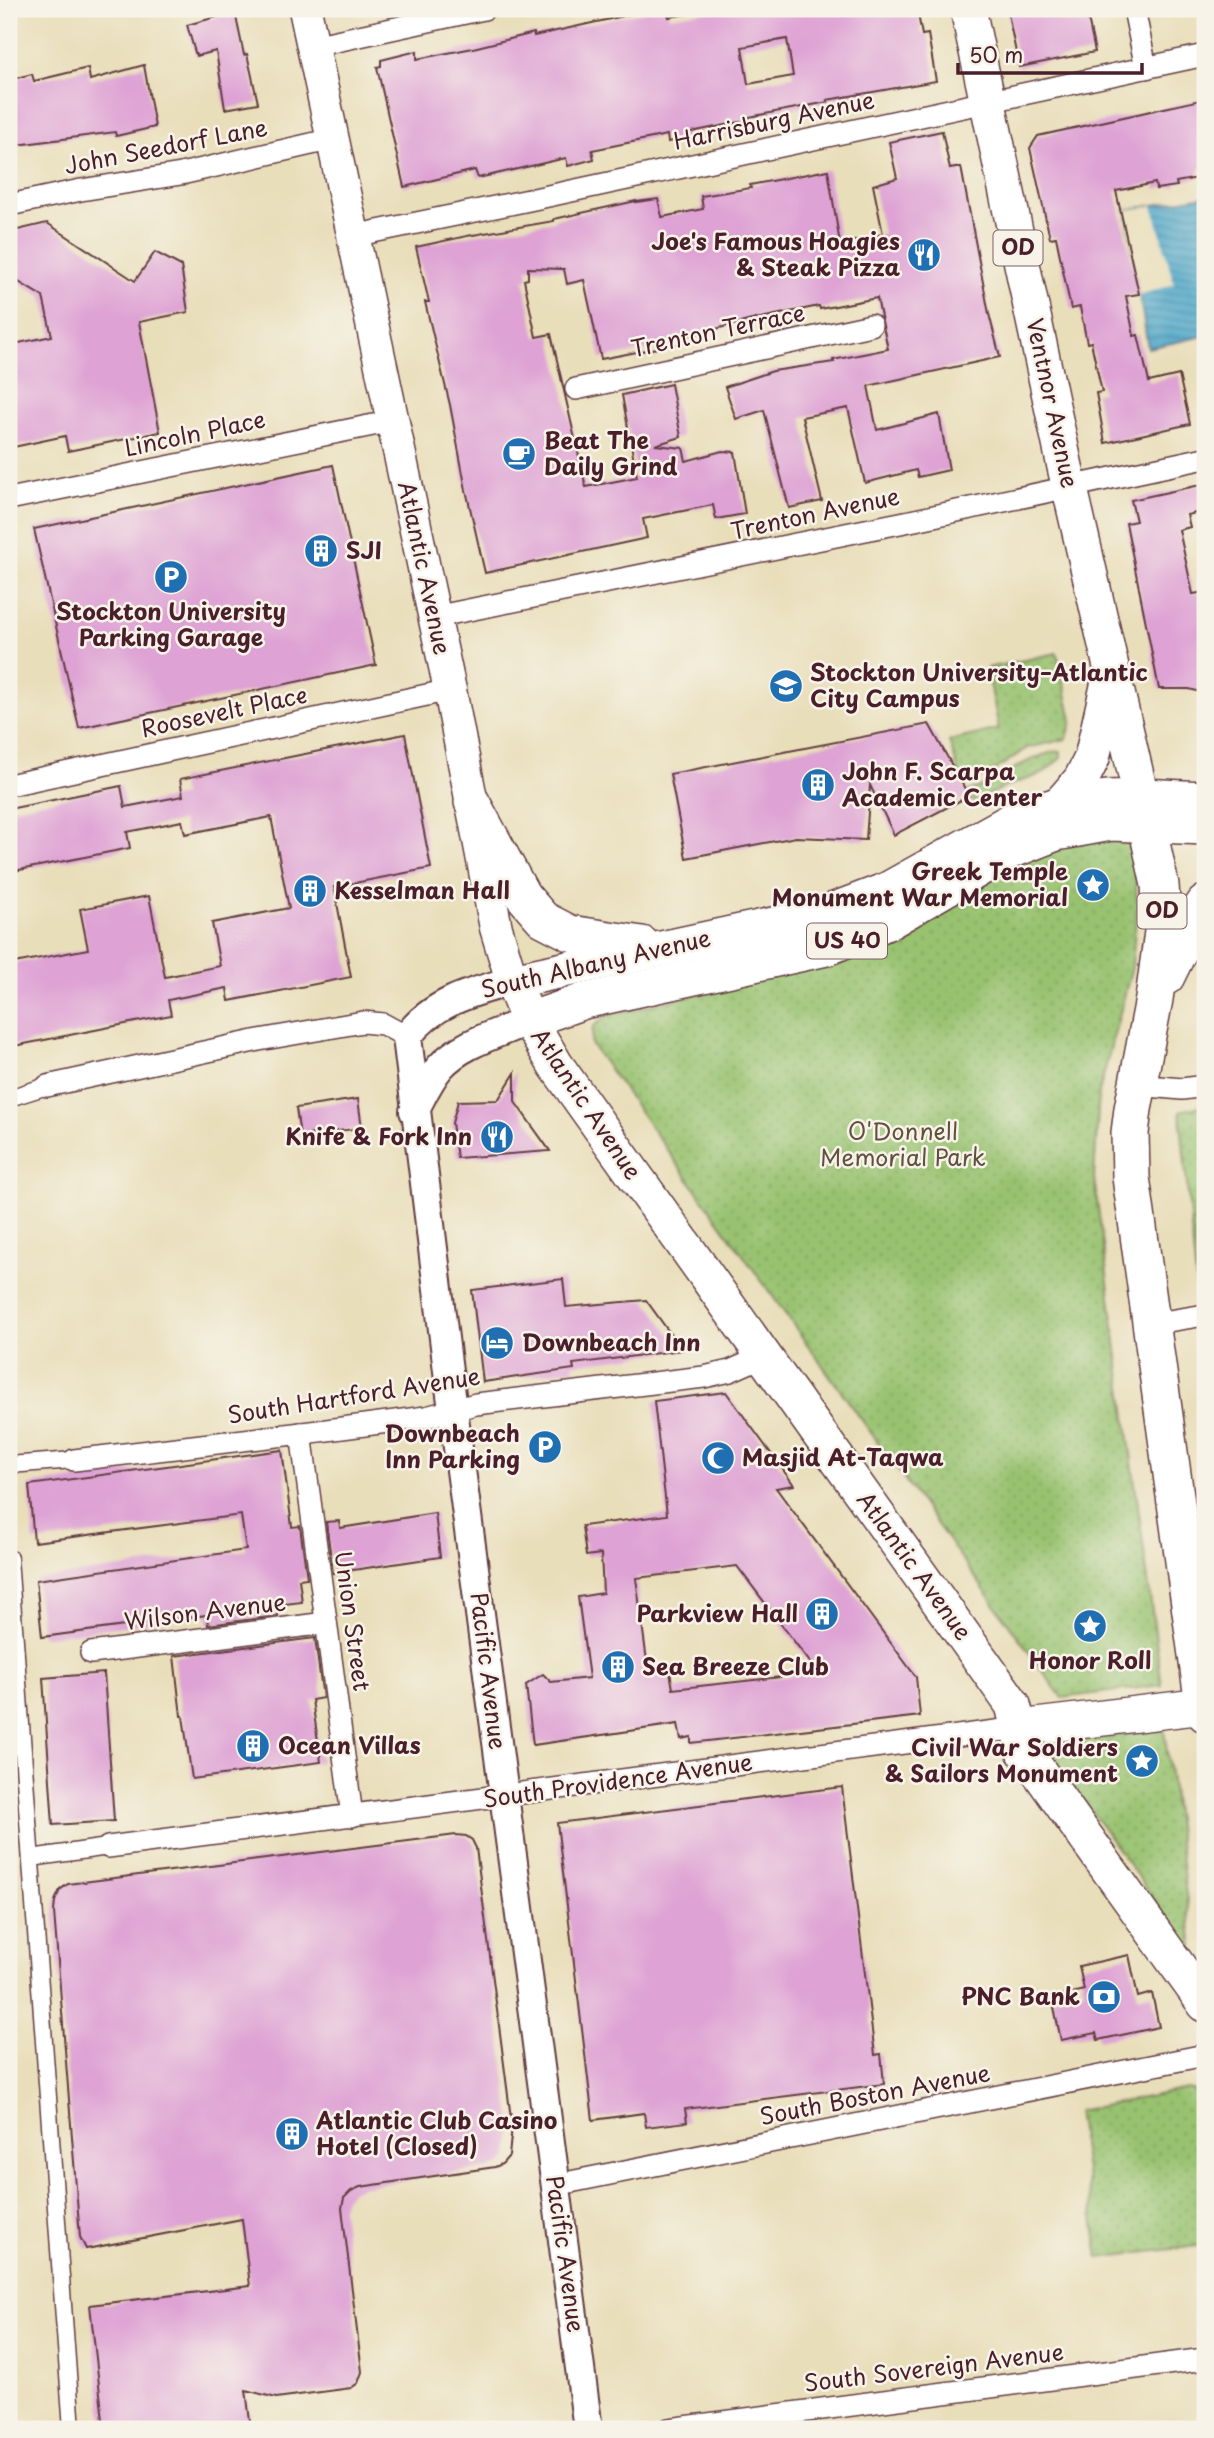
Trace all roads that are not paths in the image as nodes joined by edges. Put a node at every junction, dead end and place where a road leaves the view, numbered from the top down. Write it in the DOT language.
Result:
graph roads {
  1 [pos="305,9"];
  2 [pos="484,9"];
  3 [pos="968,9"];
  4 [pos="1134,9"];
  5 [pos="313,46"];
  6 [pos="1205,55"];
  7 [pos="1146,68"];
  8 [pos="987,101"];
  9 [pos="333,139"];
  10 [pos="9,205"];
  11 [pos="353,236"];
  12 [pos="871,325"];
  13 [pos="576,389"];
  14 [pos="393,422"];
  15 [pos="1205,458"];
  16 [pos="1069,486"];
  17 [pos="9,499"];
  18 [pos="434,617"];
  19 [pos="1111,671"];
  20 [pos="450,690"];
  21 [pos="9,785"];
  22 [pos="1205,800"];
  23 [pos="472,802"];
  24 [pos="1060,804"];
  25 [pos="1144,810"];
  26 [pos="1205,827"];
  27 [pos="1205,904"];
  28 [pos="670,947"];
  29 [pos="512,981"];
  30 [pos="1154,999"];
  31 [pos="529,1020"];
  32 [pos="407,1037"];
  33 [pos="1137,1085"];
  34 [pos="47,1086"];
  35 [pos="1205,1086"];
  36 [pos="9,1098"];
  37 [pos="414,1111"];
  38 [pos="1205,1315"];
  39 [pos="1150,1324"];
  40 [pos="764,1356"];
  41 [pos="453,1409"];
  42 [pos="301,1433"];
  43 [pos="74,1460"];
  44 [pos="9,1465"];
  45 [pos="9,1558"];
  46 [pos="326,1623"];
  47 [pos="91,1653"];
  48 [pos="1205,1708"];
  49 [pos="1019,1728"];
  50 [pos="504,1796"];
  51 [pos="352,1816"];
  52 [pos="108,1847"];
  53 [pos="31,1858"];
  54 [pos="1205,2004"];
  55 [pos="1205,2056"];
  56 [pos="555,2185"];
  57 [pos="1205,2359"];
  58 [pos="72,2429"];
  59 [pos="588,2429"];
  60 [pos="669,2429"];
  1 -- 5 [label="main road, Atlantic Avenue"];
  2 -- 5 [label="street"];
  3 -- 8 [label="main road, Ventnor Avenue / OD"];
  4 -- 7 [label="street"];
  5 -- 9 [label="main road, Atlantic Avenue"];
  6 -- 7 [label="street, Harrisburg Avenue"];
  7 -- 8 [label="street, Harrisburg Avenue"];
  8 -- 11 [label="street, Harrisburg Avenue"];
  8 -- 16 [label="main road, Ventnor Avenue / OD"];
  9 -- 10 [label="street, John Seedorf Lane"];
  9 -- 11 [label="main road, Atlantic Avenue"];
  11 -- 14 [label="main road, Atlantic Avenue"];
  12 -- 13 [label="street, Trenton Terrace"];
  14 -- 17 [label="street, Lincoln Place"];
  14 -- 18 [label="main road, Atlantic Avenue"];
  15 -- 16 [label="street, Trenton Avenue"];
  16 -- 18 [label="street, Trenton Avenue"];
  16 -- 19 [label="main road, Ventnor Avenue / OD"];
  18 -- 20 [label="main road, Atlantic Avenue"];
  19 -- 24 [label="main road"];
  19 -- 25 [label="main road, Ventnor Avenue / OD"];
  20 -- 21 [label="street, Roosevelt Place"];
  20 -- 23 [label="main road, Atlantic Avenue"];
  22 -- 25 [label="highway, US 40"];
  23 -- 28 [label="main road"];
  23 -- 29 [label="main road, Atlantic Avenue"];
  24 -- 25 [label="main road, South Albany Avenue / US 40"];
  24 -- 28 [label="main road, South Albany Avenue / US 40"];
  25 -- 26 [label="main road, US 40"];
  25 -- 30 [label="highway, OD"];
  25 -- 31 [label="main road, South Albany Avenue / US 40"];
  27 -- 30 [label="highway"];
  28 -- 29 [label="main road, South Albany Avenue / US 40"];
  29 -- 31 [label="main road, Atlantic Avenue"];
  29 -- 32 [label="street, South Albany Avenue"];
  30 -- 33 [label="highway, OD"];
  31 -- 37 [label="street, South Albany Avenue"];
  31 -- 40 [label="main road, Atlantic Avenue"];
  32 -- 34 [label="street"];
  32 -- 37 [label="street, Pacific Avenue"];
  33 -- 35 [label="street"];
  33 -- 39 [label="highway, OD"];
  34 -- 36 [label="street"];
  37 -- 41 [label="street, Pacific Avenue"];
  38 -- 39 [label="street"];
  39 -- 48 [label="highway, OD"];
  40 -- 41 [label="street, South Hartford Avenue"];
  40 -- 49 [label="main road, Atlantic Avenue"];
  41 -- 42 [label="street, South Hartford Avenue"];
  41 -- 50 [label="street, Pacific Avenue"];
  42 -- 43 [label="street, South Hartford Avenue"];
  42 -- 46 [label="street, Union Street"];
  43 -- 44 [label="street"];
  45 -- 53 [label="street"];
  46 -- 47 [label="street, Wilson Avenue"];
  46 -- 51 [label="street, Union Street"];
  48 -- 49 [label="main road, South Providence Avenue"];
  49 -- 50 [label="street, South Providence Avenue"];
  49 -- 54 [label="main road, Atlantic Avenue"];
  50 -- 51 [label="street, South Providence Avenue"];
  50 -- 56 [label="street, Pacific Avenue"];
  51 -- 52 [label="street, South Providence Avenue"];
  52 -- 53 [label="street, South Providence Avenue"];
  53 -- 58 [label="street"];
  55 -- 56 [label="street, South Boston Avenue"];
  56 -- 59 [label="street, Pacific Avenue"];
  57 -- 60 [label="street, South Sovereign Avenue"];
}
